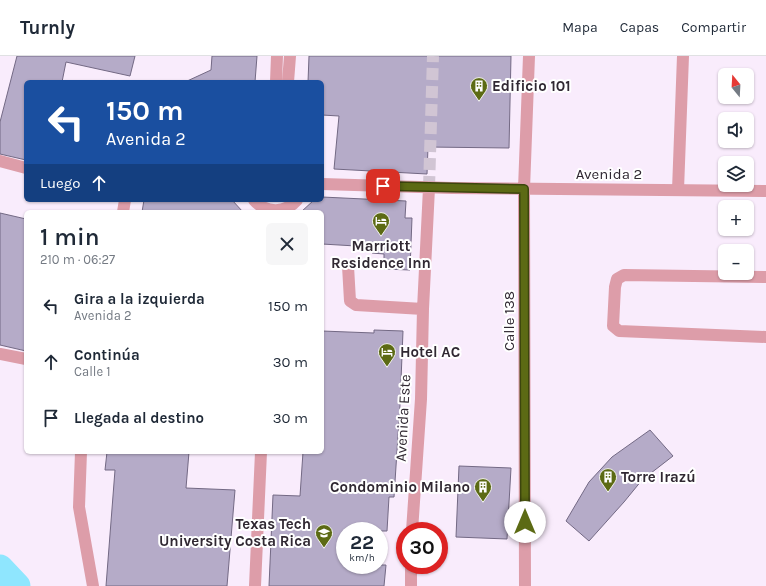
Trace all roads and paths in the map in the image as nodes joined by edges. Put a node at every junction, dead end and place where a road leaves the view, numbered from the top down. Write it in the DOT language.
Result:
graph roads {
  1 [pos="277,56"];
  2 [pos="290,56"];
  3 [pos="529,56"];
  4 [pos="683,56"];
  5 [pos="276,80"];
  6 [pos="288,80"];
  7 [pos="0,161"];
  8 [pos="24,167"];
  9 [pos="324,184"];
  10 [pos="429,188"];
  11 [pos="524,189"];
  12 [pos="678,190"];
  13 [pos="766,191"];
  14 [pos="256,202"];
  15 [pos="295,202"];
  16 [pos="270,210"];
  17 [pos="280,210"];
  18 [pos="348,266"];
  19 [pos="766,277"];
  20 [pos="423,309"];
  21 [pos="766,337"];
  22 [pos="0,354"];
  23 [pos="24,359"];
  24 [pos="80,454"];
  25 [pos="261,454"];
  26 [pos="413,522"];
  27 [pos="411,574"];
  28 [pos="93,586"];
  29 [pos="255,586"];
  30 [pos="411,586"];
  31 [pos="526,586"];
  1 -- 5 [label="street"];
  2 -- 6 [label="street"];
  3 -- 11 [label="street, Calle 138"];
  4 -- 12 [label="street"];
  7 -- 8 [label="street"];
  9 -- 10 [label="street, Avenida 2"];
  10 -- 11 [label="street, Avenida 2"];
  10 -- 20 [label="street, Avenida Este"];
  11 -- 12 [label="street, Avenida 2"];
  11 -- 31 [label="street, Calle 138"];
  12 -- 13 [label="street, Avenida 2"];
  14 -- 16 [label="street"];
  15 -- 17 [label="street"];
  18 -- 20 [label="street"];
  19 -- 21 [label="street"];
  20 -- 26 [label="street, Avenida Este"];
  22 -- 23 [label="street"];
  24 -- 28 [label="street"];
  25 -- 29 [label="street"];
  27 -- 30 [label="street"];
}
